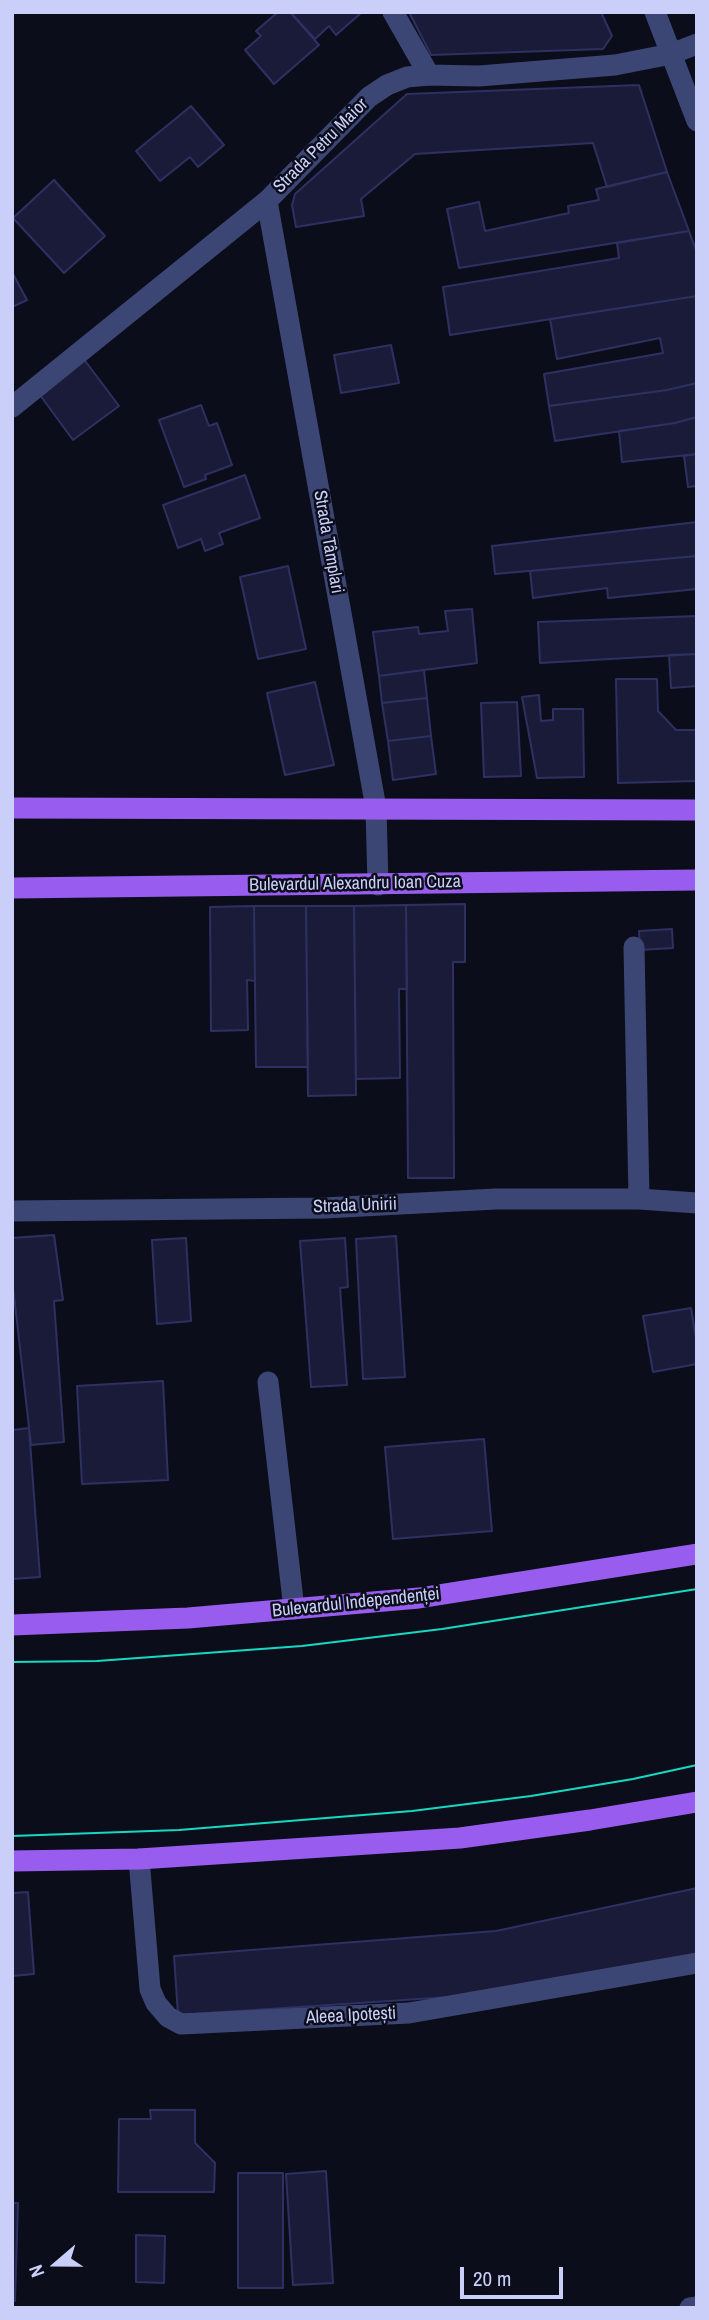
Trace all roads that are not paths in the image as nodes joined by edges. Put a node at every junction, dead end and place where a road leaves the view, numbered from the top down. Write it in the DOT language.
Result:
graph roads {
  1 [pos="393,12"];
  2 [pos="655,12"];
  3 [pos="697,44"];
  4 [pos="671,54"];
  5 [pos="429,75"];
  6 [pos="697,121"];
  7 [pos="267,201"];
  8 [pos="12,407"];
  9 [pos="12,808"];
  10 [pos="376,808"];
  11 [pos="697,810"];
  12 [pos="697,880"];
  13 [pos="378,885"];
  14 [pos="12,888"];
  15 [pos="634,947"];
  16 [pos="639,1199"];
  17 [pos="697,1203"];
  18 [pos="12,1211"];
  19 [pos="268,1382"];
  20 [pos="697,1554"];
  21 [pos="294,1609"];
  22 [pos="12,1625"];
  23 [pos="697,1802"];
  24 [pos="139,1858"];
  25 [pos="12,1861"];
  26 [pos="697,1963"];
  27 [pos="697,2307"];
  28 [pos="690,2308"];
  1 -- 5 [label="street"];
  2 -- 4 [label="street"];
  3 -- 4 [label="street, Strada Petru Maior"];
  4 -- 5 [label="street, Strada Petru Maior"];
  4 -- 6 [label="street"];
  5 -- 7 [label="street, Strada Petru Maior"];
  7 -- 8 [label="street, Strada Petru Maior"];
  7 -- 10 [label="street, Strada Tâmplari"];
  9 -- 10 [label="main road"];
  10 -- 11 [label="main road"];
  10 -- 13 [label="street, Strada Tâmplari"];
  12 -- 13 [label="main road, Bulevardul Alexandru Ioan Cuza"];
  13 -- 14 [label="main road, Bulevardul Alexandru Ioan Cuza"];
  15 -- 16 [label="street"];
  16 -- 17 [label="street, Strada Unirii"];
  16 -- 18 [label="street, Strada Unirii"];
  19 -- 21 [label="street"];
  20 -- 21 [label="main road, Bulevardul Independenței"];
  21 -- 22 [label="main road, Bulevardul Independenței"];
  23 -- 24 [label="main road"];
  24 -- 25 [label="main road"];
  24 -- 26 [label="street, Aleea Ipotești"];
  27 -- 28 [label="street"];
}
